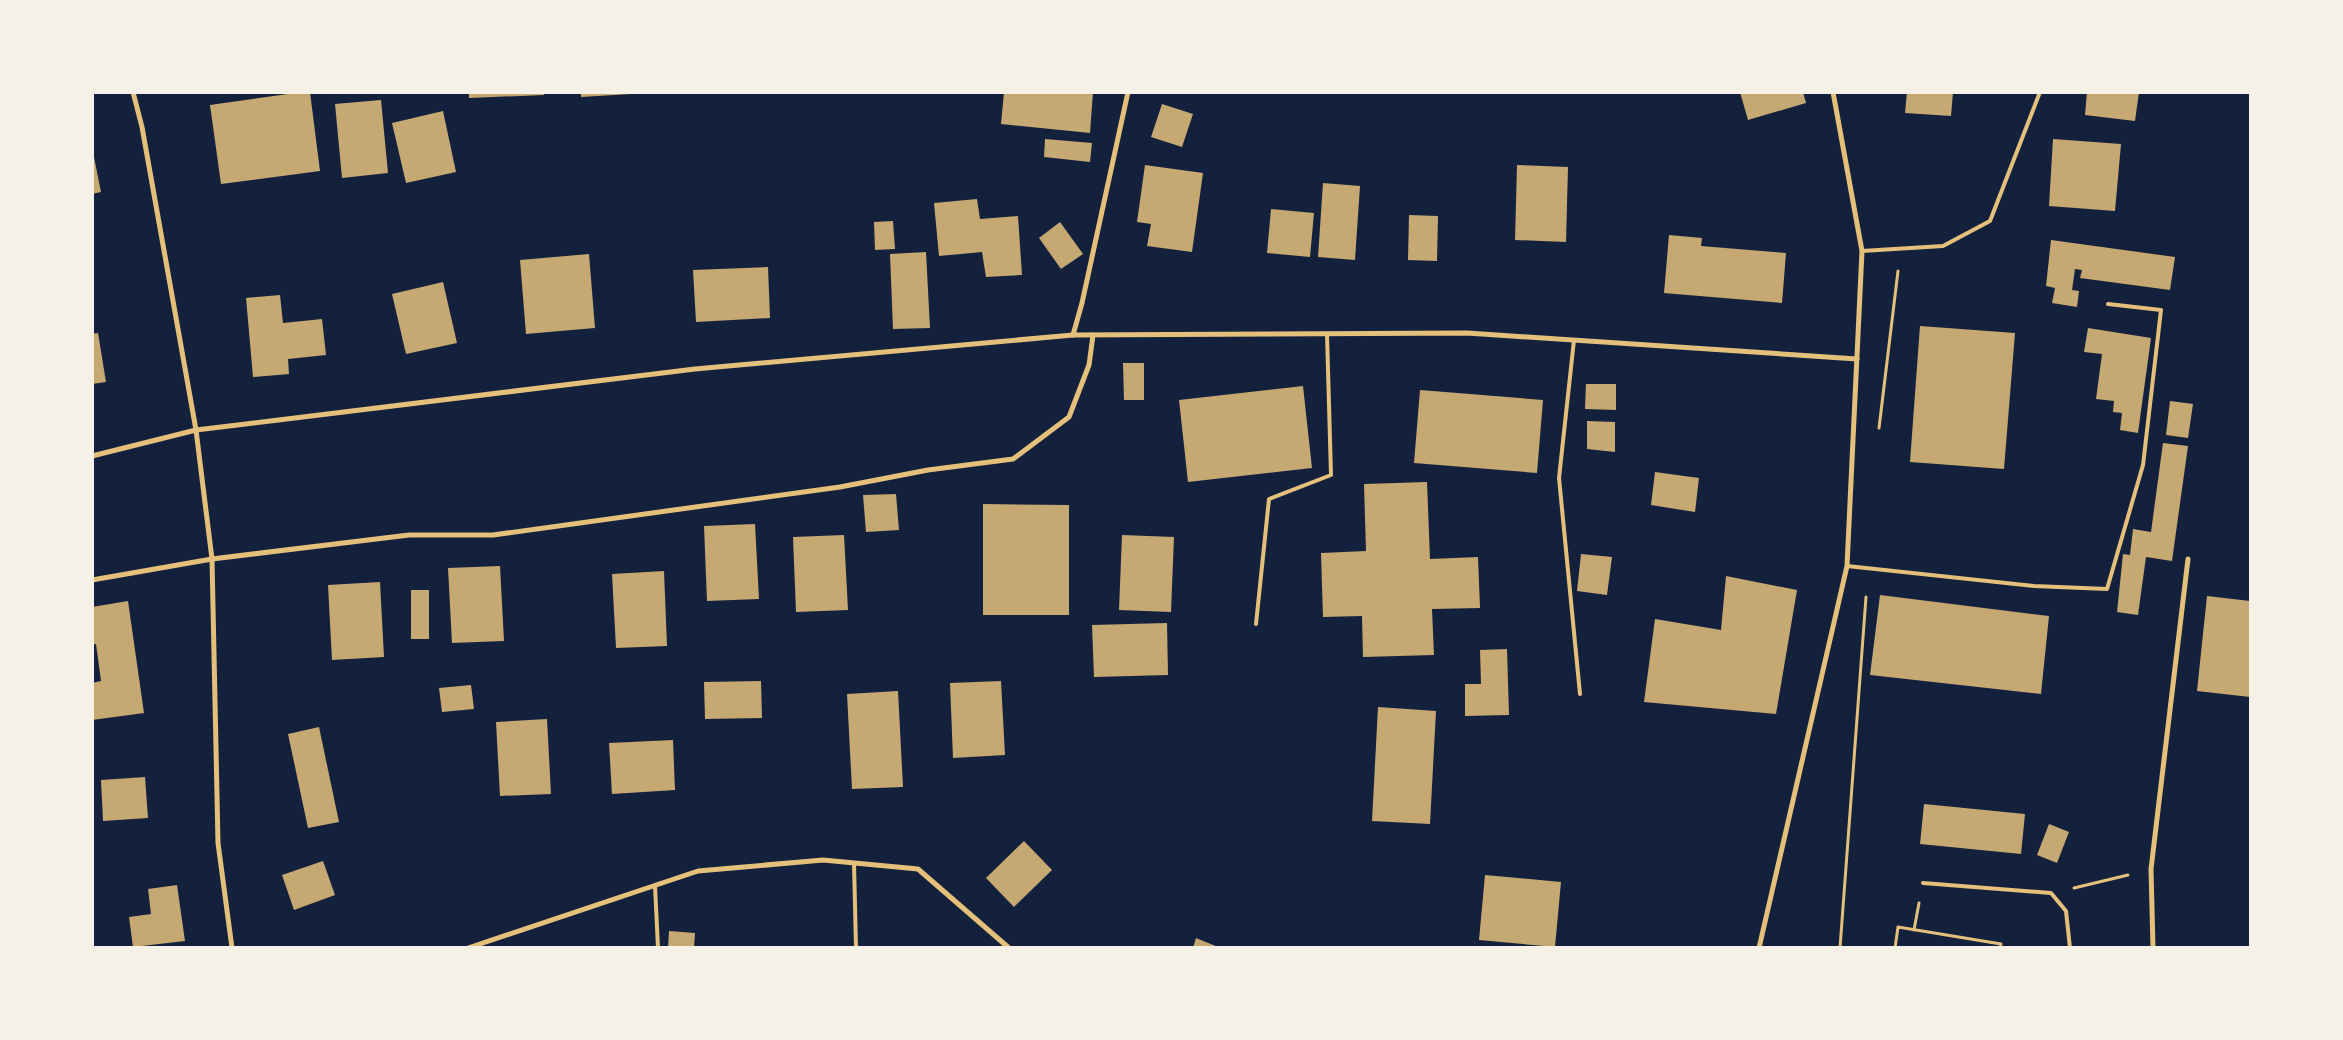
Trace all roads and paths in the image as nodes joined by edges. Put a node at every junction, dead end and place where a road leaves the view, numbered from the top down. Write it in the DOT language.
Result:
graph roads {
  1 [pos="133,92"];
  2 [pos="1128,92"];
  3 [pos="1833,92"];
  4 [pos="2040,92"];
  5 [pos="1900,249"];
  6 [pos="1862,252"];
  7 [pos="2108,304"];
  8 [pos="1326,334"];
  9 [pos="1073,335"];
  10 [pos="1093,335"];
  11 [pos="1574,340"];
  12 [pos="1857,359"];
  13 [pos="196,430"];
  14 [pos="1878,430"];
  15 [pos="92,456"];
  16 [pos="212,559"];
  17 [pos="2188,559"];
  18 [pos="1847,566"];
  19 [pos="1868,569"];
  20 [pos="92,580"];
  21 [pos="1256,624"];
  22 [pos="1580,694"];
  23 [pos="854,863"];
  24 [pos="2151,869"];
  25 [pos="1923,883"];
  26 [pos="655,886"];
  27 [pos="2051,893"];
  28 [pos="232,948"];
  29 [pos="468,948"];
  30 [pos="658,948"];
  31 [pos="856,948"];
  32 [pos="1009,948"];
  33 [pos="1759,948"];
  34 [pos="1840,948"];
  35 [pos="1895,948"];
  36 [pos="2000,948"];
  37 [pos="2070,948"];
  38 [pos="2153,948"];
  1 -- 13 [label="street"];
  2 -- 9 [label="street"];
  3 -- 6 [label="street"];
  4 -- 5 [label="lane"];
  5 -- 6 [label="lane"];
  5 -- 14 [label="path"];
  6 -- 12 [label="street"];
  7 -- 19 [label="lane"];
  8 -- 10 [label="street"];
  8 -- 11 [label="street"];
  8 -- 21 [label="lane"];
  9 -- 10 [label="street"];
  9 -- 13 [label="street"];
  10 -- 16 [label="street"];
  11 -- 12 [label="street"];
  11 -- 22 [label="lane"];
  12 -- 18 [label="street"];
  13 -- 15 [label="street"];
  13 -- 16 [label="street"];
  16 -- 20 [label="street"];
  16 -- 28 [label="street"];
  17 -- 24 [label="street"];
  18 -- 19 [label="lane"];
  18 -- 33 [label="street"];
  19 -- 34 [label="path"];
  23 -- 26 [label="street"];
  23 -- 31 [label="lane"];
  23 -- 32 [label="street"];
  24 -- 27 [label="path"];
  24 -- 38 [label="street"];
  25 -- 27 [label="lane"];
  26 -- 29 [label="street"];
  26 -- 30 [label="lane"];
  27 -- 37 [label="lane"];
  35 -- 36 [label="path"];
}
